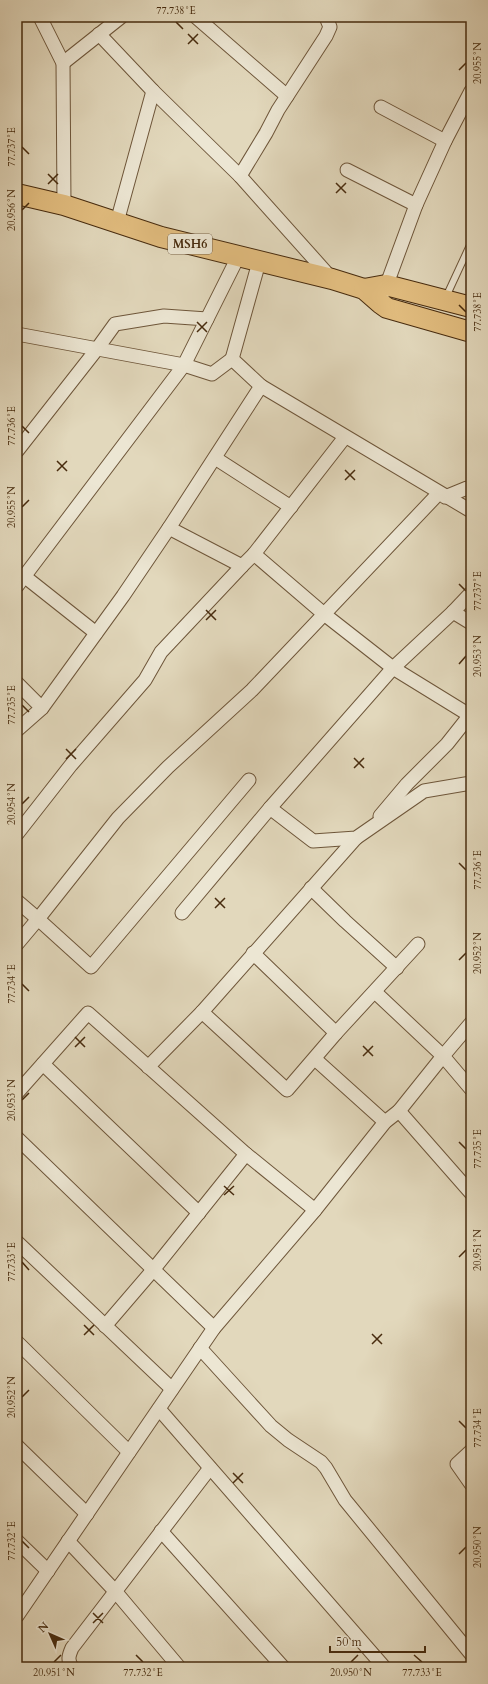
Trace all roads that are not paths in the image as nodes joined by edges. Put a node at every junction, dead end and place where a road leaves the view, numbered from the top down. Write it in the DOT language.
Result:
graph roads {
  1 [pos="40,17"];
  2 [pos="120,17"];
  3 [pos="196,17"];
  4 [pos="326,17"];
  5 [pos="99,34"];
  6 [pos="64,63"];
  7 [pos="153,91"];
  8 [pos="471,91"];
  9 [pos="287,96"];
  10 [pos="381,107"];
  11 [pos="445,141"];
  12 [pos="347,170"];
  13 [pos="240,176"];
  14 [pos="17,194"];
  15 [pos="64,205"];
  16 [pos="416,205"];
  17 [pos="117,222"];
  18 [pos="471,243"];
  19 [pos="238,256"];
  20 [pos="259,262"];
  21 [pos="332,279"];
  22 [pos="386,285"];
  23 [pos="364,289"];
  24 [pos="445,300"];
  25 [pos="380,303"];
  26 [pos="471,307"];
  27 [pos="207,319"];
  28 [pos="471,332"];
  29 [pos="17,334"];
  30 [pos="97,349"];
  31 [pos="232,358"];
  32 [pos="184,365"];
  33 [pos="261,386"];
  34 [pos="345,437"];
  35 [pos="17,451"];
  36 [pos="214,458"];
  37 [pos="471,489"];
  38 [pos="442,495"];
  39 [pos="291,508"];
  40 [pos="471,511"];
  41 [pos="169,528"];
  42 [pos="254,554"];
  43 [pos="242,566"];
  44 [pos="21,581"];
  45 [pos="471,593"];
  46 [pos="453,612"];
  47 [pos="324,614"];
  48 [pos="471,623"];
  49 [pos="96,633"];
  50 [pos="393,668"];
  51 [pos="17,683"];
  52 [pos="42,708"];
  53 [pos="470,715"];
  54 [pos="17,730"];
  55 [pos="249,780"];
  56 [pos="471,783"];
  57 [pos="270,808"];
  58 [pos="371,826"];
  59 [pos="17,834"];
  60 [pos="356,838"];
  61 [pos="311,888"];
  62 [pos="17,901"];
  63 [pos="182,913"];
  64 [pos="38,919"];
  65 [pos="17,944"];
  66 [pos="418,944"];
  67 [pos="254,953"];
  68 [pos="397,968"];
  69 [pos="375,992"];
  70 [pos="202,1012"];
  71 [pos="471,1023"];
  72 [pos="336,1033"];
  73 [pos="443,1056"];
  74 [pos="315,1059"];
  75 [pos="43,1064"];
  76 [pos="148,1067"];
  77 [pos="471,1089"];
  78 [pos="17,1093"];
  79 [pos="399,1111"];
  80 [pos="385,1122"];
  81 [pos="17,1138"];
  82 [pos="246,1154"];
  83 [pos="471,1193"];
  84 [pos="315,1210"];
  85 [pos="199,1213"];
  86 [pos="17,1242"];
  87 [pos="153,1270"];
  88 [pos="105,1326"];
  89 [pos="214,1328"];
  90 [pos="17,1342"];
  91 [pos="200,1348"];
  92 [pos="172,1389"];
  93 [pos="159,1409"];
  94 [pos="17,1446"];
  95 [pos="471,1451"];
  96 [pos="129,1452"];
  97 [pos="210,1468"];
  98 [pos="471,1484"];
  99 [pos="87,1514"];
  100 [pos="161,1531"];
  101 [pos="17,1541"];
  102 [pos="68,1541"];
  103 [pos="48,1571"];
  104 [pos="115,1592"];
  105 [pos="17,1616"];
  106 [pos="471,1654"];
  107 [pos="72,1667"];
  108 [pos="179,1667"];
  109 [pos="283,1667"];
  110 [pos="384,1667"];
  1 -- 6 [label="street"];
  2 -- 5 [label="street"];
  3 -- 9 [label="street"];
  4 -- 9 [label="street"];
  5 -- 6 [label="street"];
  5 -- 7 [label="street"];
  6 -- 15 [label="street"];
  7 -- 13 [label="street"];
  7 -- 17 [label="street"];
  8 -- 11 [label="street"];
  9 -- 13 [label="street"];
  10 -- 11 [label="street"];
  11 -- 16 [label="street"];
  12 -- 16 [label="street"];
  13 -- 21 [label="street"];
  14 -- 15 [label="main road, MSH6"];
  15 -- 17 [label="main road, MSH6"];
  16 -- 22 [label="street"];
  17 -- 19 [label="main road, MSH6"];
  18 -- 24 [label="lane"];
  19 -- 20 [label="main road, MSH6"];
  19 -- 27 [label="street"];
  20 -- 21 [label="main road, MSH6"];
  20 -- 31 [label="street"];
  21 -- 23 [label="main road, MSH6"];
  22 -- 23 [label="main road, MSH6"];
  22 -- 24 [label="main road, MSH6"];
  22 -- 25 [label="street"];
  23 -- 25 [label="main road, MSH6"];
  24 -- 26 [label="main road, MSH6"];
  25 -- 28 [label="main road, MSH6"];
  27 -- 30 [label="street"];
  27 -- 32 [label="street"];
  29 -- 30 [label="street"];
  30 -- 32 [label="street"];
  30 -- 35 [label="street"];
  31 -- 32 [label="street"];
  31 -- 33 [label="street"];
  32 -- 44 [label="street"];
  33 -- 34 [label="street"];
  33 -- 36 [label="street"];
  34 -- 38 [label="street"];
  34 -- 39 [label="street"];
  36 -- 39 [label="street"];
  36 -- 41 [label="street"];
  37 -- 38 [label="street"];
  38 -- 40 [label="street"];
  38 -- 47 [label="street"];
  39 -- 42 [label="street"];
  41 -- 43 [label="street"];
  41 -- 49 [label="street"];
  42 -- 43 [label="street"];
  42 -- 47 [label="street"];
  43 -- 59 [label="street"];
  44 -- 49 [label="street"];
  45 -- 46 [label="street"];
  46 -- 48 [label="street"];
  46 -- 50 [label="street"];
  47 -- 50 [label="street"];
  47 -- 64 [label="street"];
  49 -- 52 [label="street"];
  50 -- 53 [label="street"];
  50 -- 57 [label="street"];
  51 -- 52 [label="street"];
  52 -- 54 [label="street"];
  53 -- 58 [label="street"];
  55 -- 64 [label="street"];
  56 -- 58 [label="street"];
  57 -- 60 [label="street"];
  57 -- 63 [label="street"];
  58 -- 60 [label="street"];
  60 -- 61 [label="street"];
  61 -- 67 [label="street"];
  61 -- 68 [label="street"];
  62 -- 64 [label="street"];
  64 -- 65 [label="street"];
  66 -- 68 [label="street"];
  67 -- 70 [label="street"];
  67 -- 72 [label="street"];
  68 -- 69 [label="street"];
  69 -- 72 [label="street"];
  69 -- 73 [label="street"];
  70 -- 74 [label="street"];
  70 -- 76 [label="street"];
  71 -- 73 [label="street"];
  72 -- 74 [label="street"];
  73 -- 77 [label="street"];
  73 -- 79 [label="street"];
  74 -- 80 [label="street"];
  75 -- 76 [label="street"];
  75 -- 78 [label="street"];
  75 -- 85 [label="street"];
  76 -- 82 [label="street"];
  79 -- 80 [label="street"];
  79 -- 83 [label="street"];
  80 -- 84 [label="street"];
  81 -- 87 [label="street"];
  82 -- 84 [label="street"];
  82 -- 85 [label="street"];
  84 -- 89 [label="street"];
  85 -- 87 [label="street"];
  86 -- 88 [label="street"];
  87 -- 88 [label="street"];
  87 -- 89 [label="street"];
  88 -- 92 [label="street"];
  89 -- 91 [label="street"];
  90 -- 96 [label="street"];
  91 -- 92 [label="street"];
  91 -- 106 [label="street"];
  92 -- 93 [label="street"];
  93 -- 96 [label="street"];
  93 -- 97 [label="street"];
  94 -- 99 [label="street"];
  95 -- 98 [label="street"];
  96 -- 99 [label="street"];
  97 -- 100 [label="street"];
  97 -- 110 [label="street"];
  99 -- 102 [label="street"];
  100 -- 104 [label="street"];
  100 -- 109 [label="street"];
  101 -- 103 [label="street"];
  102 -- 103 [label="street"];
  102 -- 104 [label="street"];
  103 -- 105 [label="street"];
  104 -- 107 [label="street"];
  104 -- 108 [label="street"];
}
